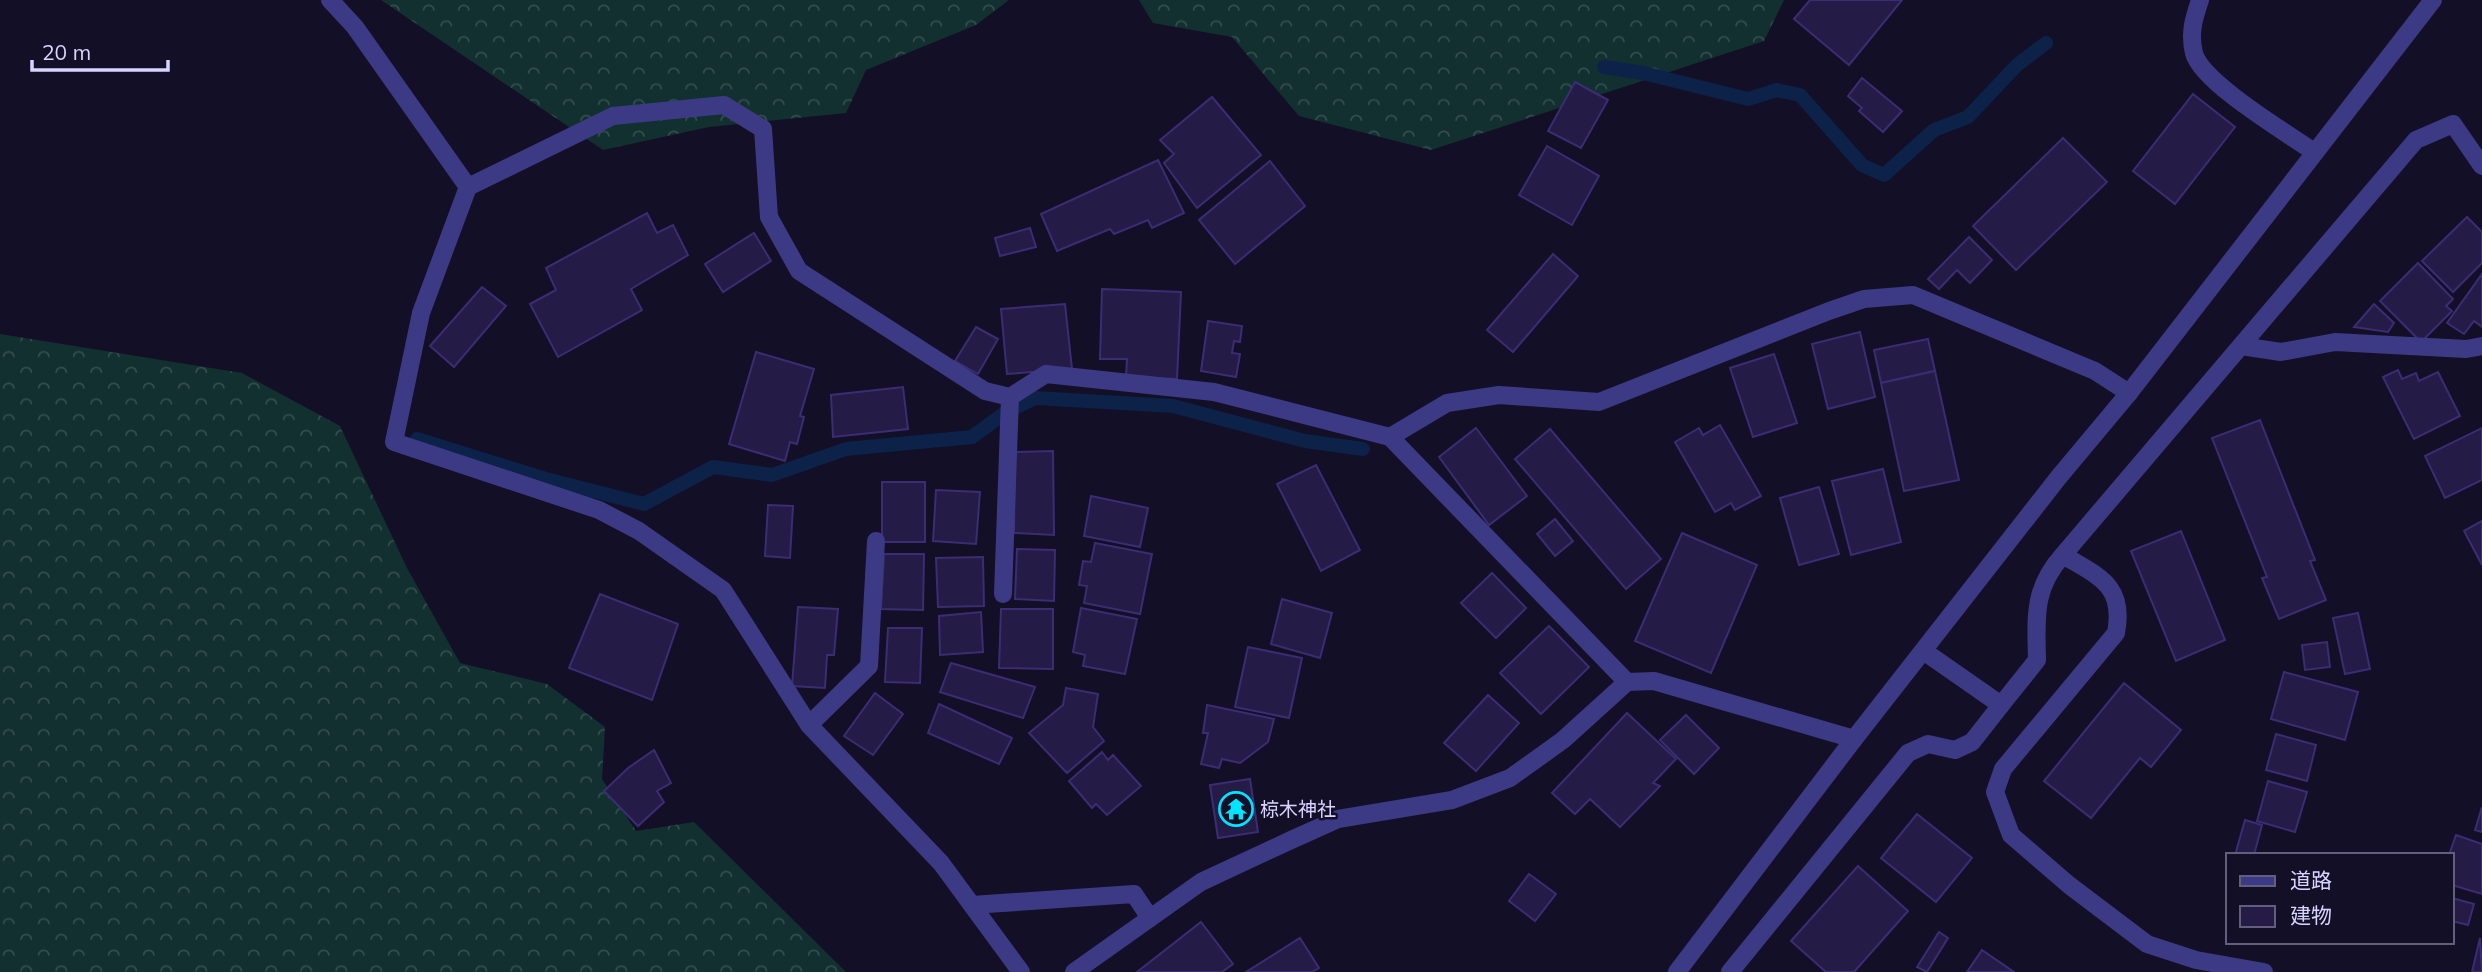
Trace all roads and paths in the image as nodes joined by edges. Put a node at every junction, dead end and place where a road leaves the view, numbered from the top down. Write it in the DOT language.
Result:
graph roads {
  1 [pos="330,0"];
  2 [pos="2200,0"];
  3 [pos="2433,0"];
  4 [pos="2314,152"];
  5 [pos="2482,166"];
  6 [pos="468,187"];
  7 [pos="2241,346"];
  8 [pos="2482,346"];
  9 [pos="2129,393"];
  10 [pos="1010,397"];
  11 [pos="1390,437"];
  12 [pos="876,541"];
  13 [pos="2063,555"];
  14 [pos="1003,594"];
  15 [pos="1925,652"];
  16 [pos="1627,682"];
  17 [pos="2001,705"];
  18 [pos="809,725"];
  19 [pos="1854,739"];
  20 [pos="972,905"];
  21 [pos="1150,918"];
  22 [pos="1021,972"];
  23 [pos="1074,972"];
  24 [pos="1677,972"];
  25 [pos="1730,972"];
  26 [pos="2264,972"];
  1 -- 6 [label="street"];
  2 -- 4 [label="street"];
  3 -- 4 [label="street"];
  4 -- 9 [label="street"];
  5 -- 7 [label="street"];
  6 -- 10 [label="street"];
  6 -- 18 [label="street"];
  7 -- 8 [label="street"];
  7 -- 13 [label="street"];
  9 -- 11 [label="street"];
  9 -- 15 [label="street"];
  10 -- 11 [label="street"];
  10 -- 14 [label="street"];
  11 -- 16 [label="street"];
  12 -- 18 [label="street"];
  13 -- 17 [label="street"];
  13 -- 26 [label="street"];
  15 -- 17 [label="street"];
  15 -- 19 [label="street"];
  16 -- 19 [label="street"];
  16 -- 21 [label="street"];
  17 -- 25 [label="street"];
  18 -- 20 [label="street"];
  19 -- 24 [label="street"];
  20 -- 21 [label="street"];
  20 -- 22 [label="street"];
  21 -- 23 [label="street"];
}
